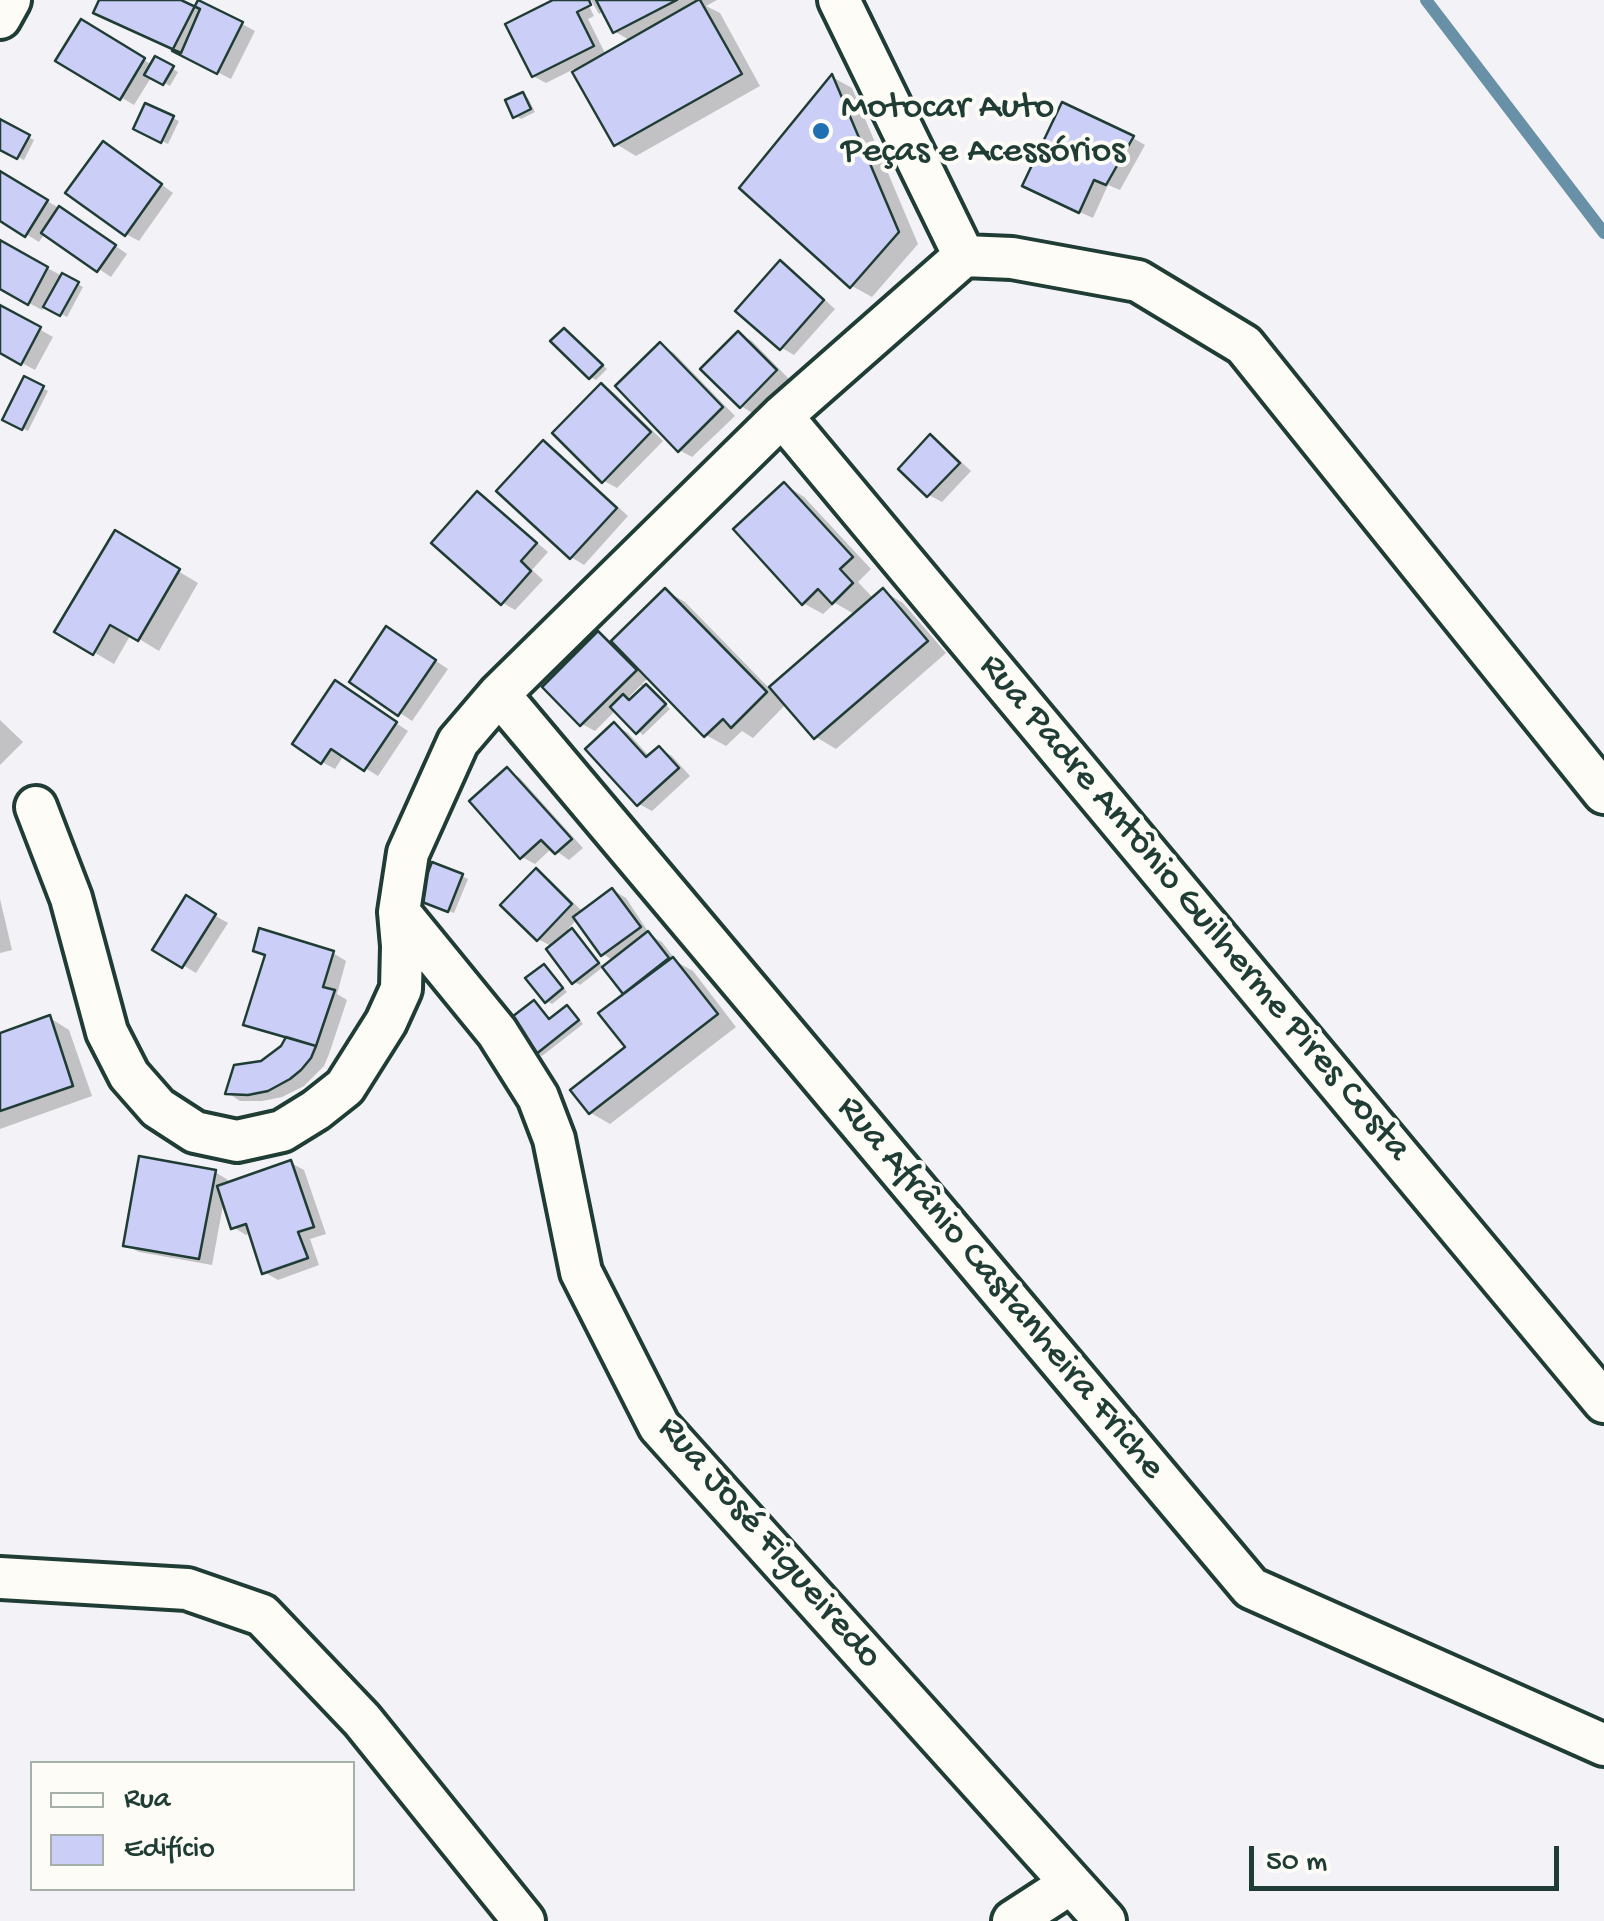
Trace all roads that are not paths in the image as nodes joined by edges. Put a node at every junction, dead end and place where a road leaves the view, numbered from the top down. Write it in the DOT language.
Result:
graph roads {
  1 [pos="10,0"];
  2 [pos="839,0"];
  3 [pos="0,18"];
  4 [pos="964,256"];
  5 [pos="782,416"];
  6 [pos="499,694"];
  7 [pos="1604,793"];
  8 [pos="36,807"];
  9 [pos="399,912"];
  10 [pos="1604,1402"];
  11 [pos="0,1578"];
  12 [pos="1604,1745"];
  13 [pos="1070,1884"];
  14 [pos="524,1921"];
  15 [pos="1013,1921"];
  16 [pos="1105,1921"];
  1 -- 3 [label="street"];
  2 -- 4 [label="street"];
  4 -- 5 [label="street"];
  4 -- 7 [label="street"];
  5 -- 6 [label="street"];
  5 -- 10 [label="street, Rua Padre Antônio Guilherme Pires Costa"];
  6 -- 9 [label="street"];
  6 -- 12 [label="street, Rua Afrânio Castanheira Friche"];
  8 -- 9 [label="street"];
  9 -- 13 [label="street, Rua José Figueiredo"];
  11 -- 14 [label="street"];
  13 -- 15 [label="street"];
  13 -- 16 [label="street, Rua José Figueiredo"];
}
